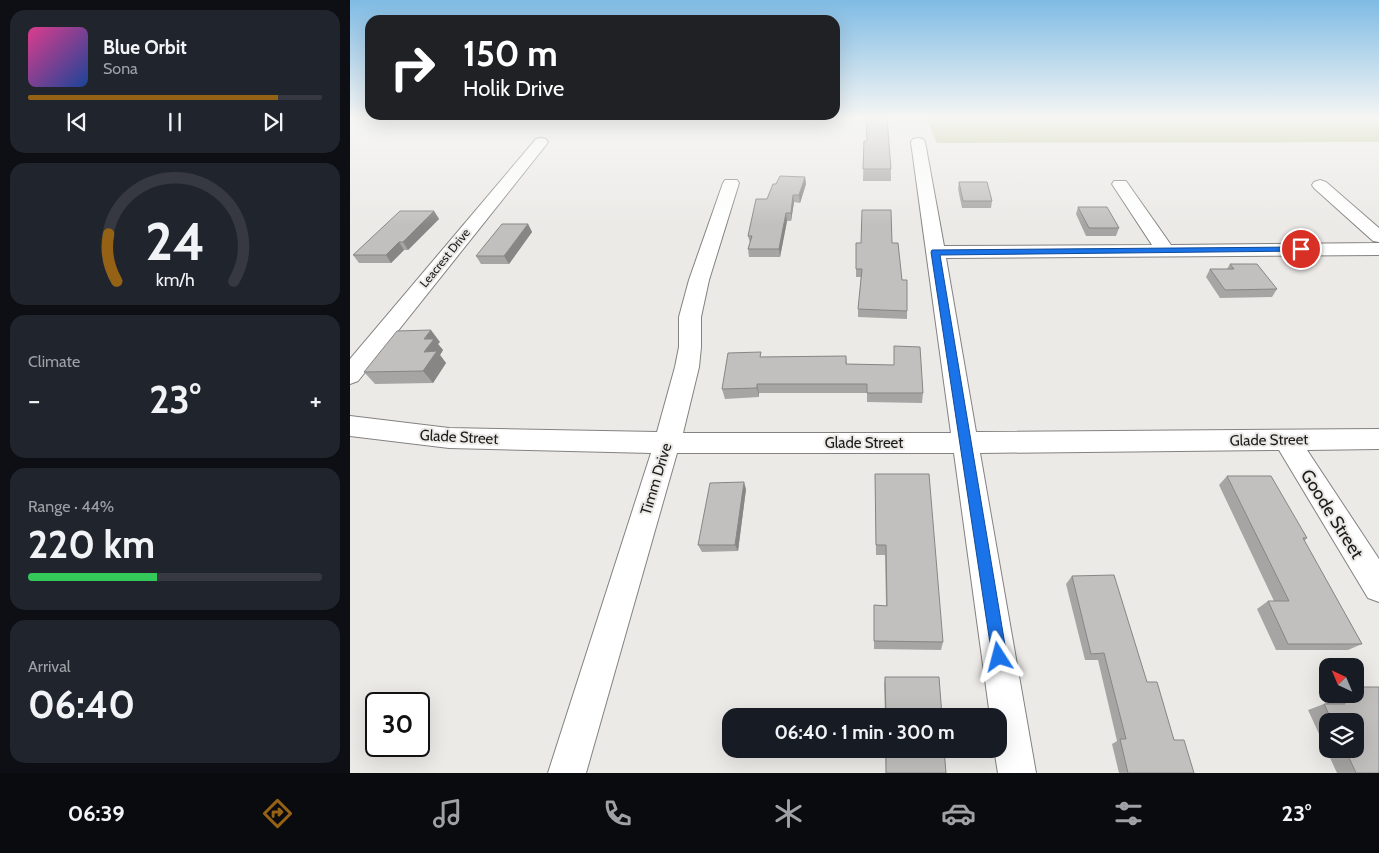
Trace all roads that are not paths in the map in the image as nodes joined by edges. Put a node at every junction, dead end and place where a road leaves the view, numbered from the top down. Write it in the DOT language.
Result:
graph roads {
  1 [pos="531,154"];
  2 [pos="920,154"];
  3 [pos="732,183"];
  4 [pos="1120,184"];
  5 [pos="1320,185"];
  6 [pos="1379,237"];
  7 [pos="1379,249"];
  8 [pos="1165,250"];
  9 [pos="935,252"];
  10 [pos="350,374"];
  11 [pos="350,426"];
  12 [pos="1379,439"];
  13 [pos="1286,440"];
  14 [pos="667,443"];
  15 [pos="965,444"];
  16 [pos="1379,588"];
  17 [pos="567,773"];
  18 [pos="1017,773"];
  1 -- 10 [label="street, Leacrest Drive"];
  2 -- 9 [label="street"];
  3 -- 14 [label="street, Timm Drive"];
  4 -- 8 [label="street"];
  5 -- 6 [label="street"];
  7 -- 8 [label="street"];
  8 -- 9 [label="street"];
  9 -- 15 [label="street"];
  11 -- 14 [label="street, Glade Street"];
  12 -- 13 [label="street, Glade Street"];
  13 -- 15 [label="street, Glade Street"];
  13 -- 16 [label="street, Goode Street"];
  14 -- 15 [label="street, Glade Street"];
  14 -- 17 [label="street, Timm Drive"];
  15 -- 18 [label="street"];
}
